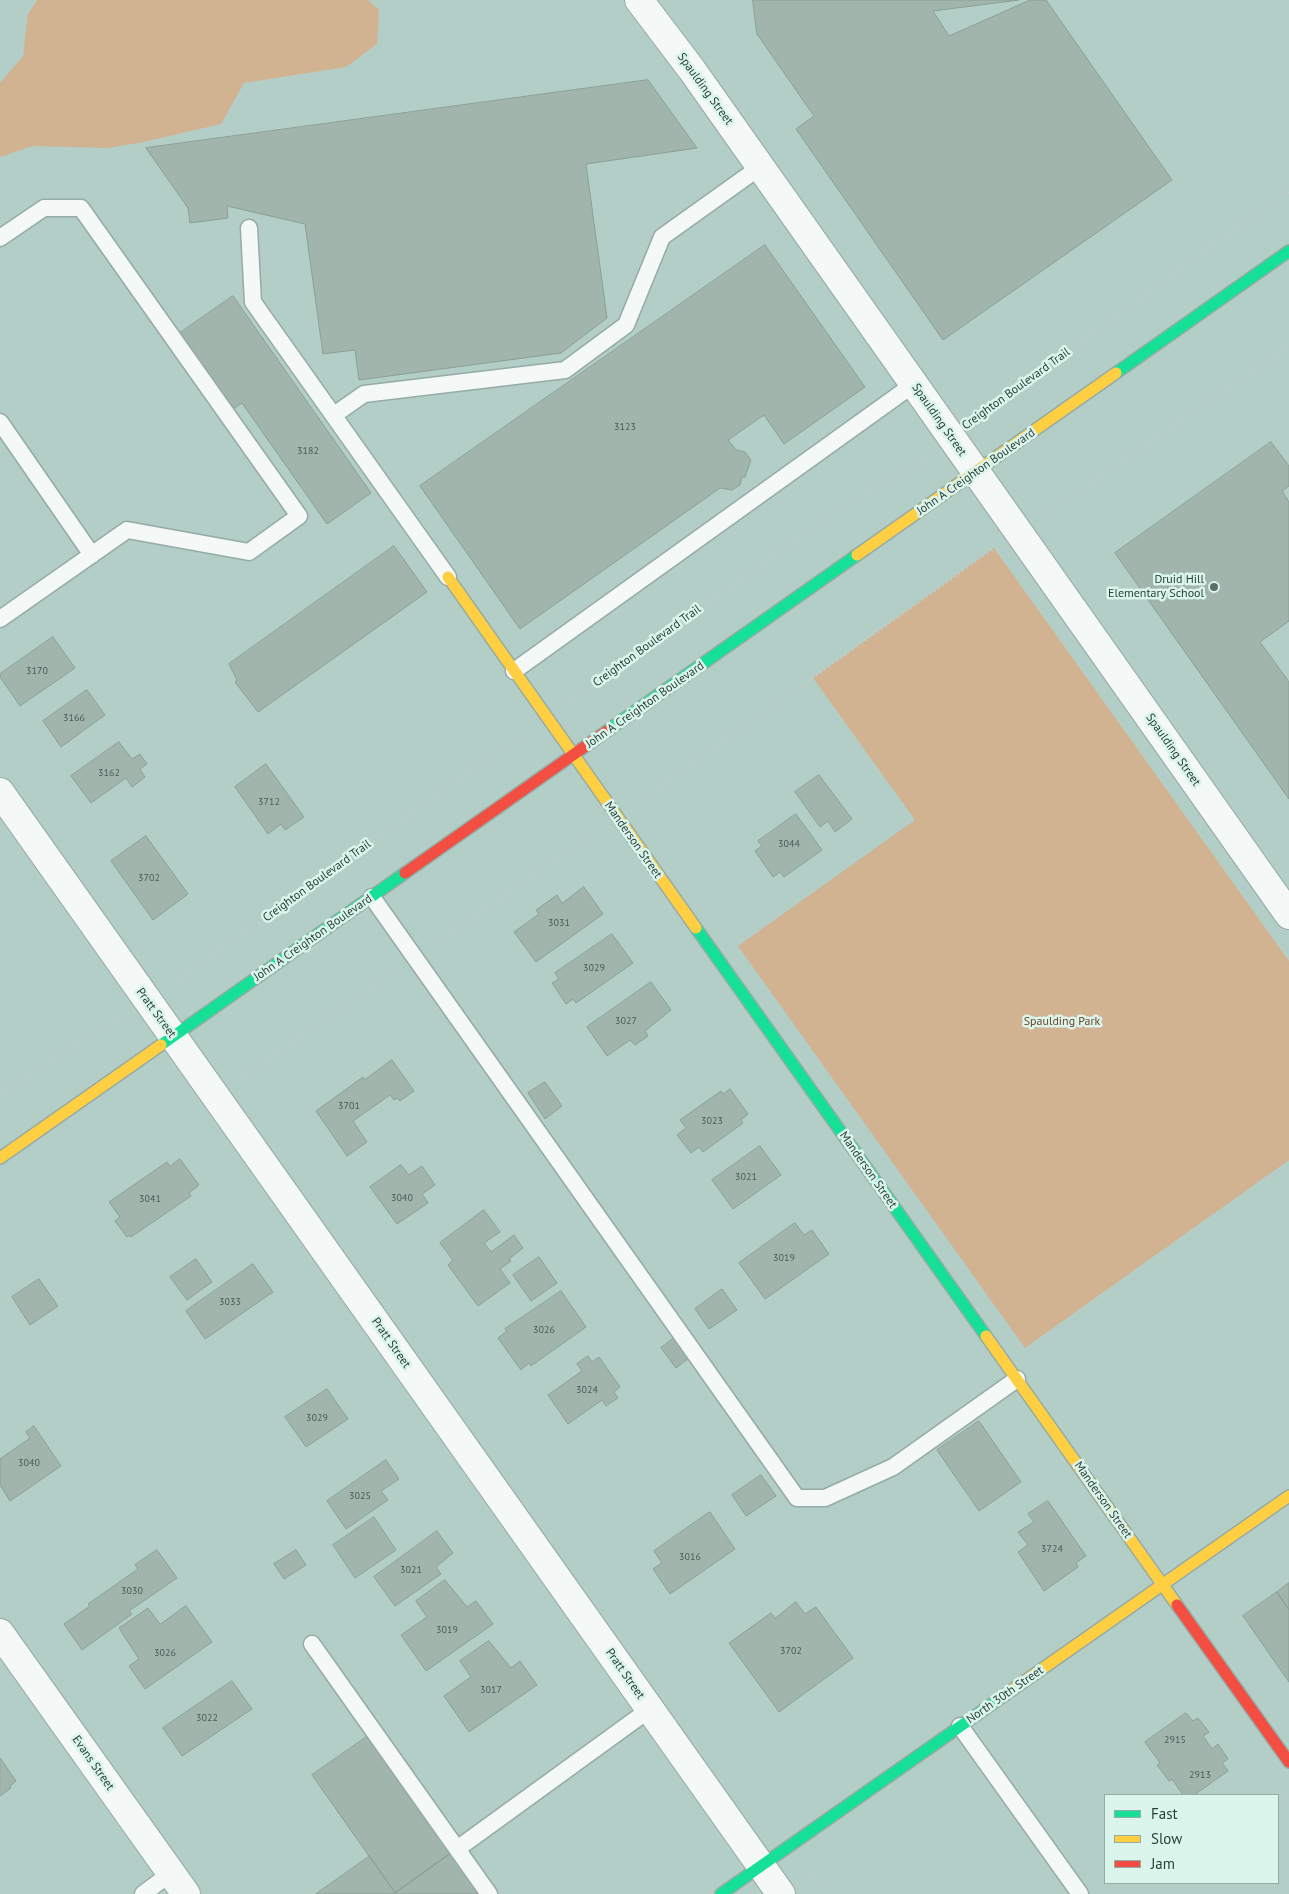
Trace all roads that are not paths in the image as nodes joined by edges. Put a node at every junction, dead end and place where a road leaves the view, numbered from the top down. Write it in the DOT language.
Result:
graph roads {
  1 [pos="639,0"];
  2 [pos="760,167"];
  3 [pos="248,228"];
  4 [pos="0,238"];
  5 [pos="1289,251"];
  6 [pos="914,384"];
  7 [pos="334,415"];
  8 [pos="0,422"];
  9 [pos="976,472"];
  10 [pos="92,555"];
  11 [pos="448,577"];
  12 [pos="0,619"];
  13 [pos="514,671"];
  14 [pos="572,755"];
  15 [pos="0,792"];
  16 [pos="372,897"];
  17 [pos="1289,915"];
  18 [pos="173,1036"];
  19 [pos="0,1158"];
  20 [pos="1017,1379"];
  21 [pos="1289,1496"];
  22 [pos="1163,1584"];
  23 [pos="0,1633"];
  24 [pos="312,1644"];
  25 [pos="650,1709"];
  26 [pos="960,1726"];
  27 [pos="1289,1762"];
  28 [pos="457,1849"];
  29 [pos="761,1866"];
  30 [pos="179,1884"];
  31 [pos="143,1894"];
  32 [pos="489,1894"];
  33 [pos="721,1894"];
  34 [pos="781,1894"];
  35 [pos="1080,1894"];
  1 -- 2 [label="street, Spaulding Street"];
  2 -- 6 [label="street, Spaulding Street"];
  2 -- 7 [label="lane"];
  3 -- 7 [label="lane"];
  4 -- 10 [label="lane"];
  5 -- 9 [label="street, John A Creighton Boulevard"];
  6 -- 9 [label="street, Spaulding Street"];
  6 -- 13 [label="lane"];
  7 -- 11 [label="lane"];
  8 -- 10 [label="lane"];
  9 -- 14 [label="street, John A Creighton Boulevard"];
  9 -- 17 [label="street, Spaulding Street"];
  10 -- 12 [label="lane"];
  11 -- 13 [label="street, Manderson Street"];
  13 -- 14 [label="street, Manderson Street"];
  14 -- 16 [label="street, John A Creighton Boulevard"];
  14 -- 20 [label="street, Manderson Street"];
  15 -- 18 [label="street, Pratt Street"];
  16 -- 18 [label="street, John A Creighton Boulevard"];
  16 -- 20 [label="lane"];
  18 -- 19 [label="street, John A Creighton Boulevard"];
  18 -- 25 [label="street, Pratt Street"];
  20 -- 22 [label="street, Manderson Street"];
  21 -- 22 [label="street, North 30th Street"];
  22 -- 26 [label="street, North 30th Street"];
  22 -- 27 [label="street, Manderson Street"];
  23 -- 30 [label="street, Evans Street"];
  24 -- 28 [label="lane"];
  25 -- 28 [label="lane"];
  25 -- 29 [label="street, Pratt Street"];
  26 -- 29 [label="street, North 30th Street"];
  26 -- 35 [label="lane"];
  28 -- 32 [label="lane"];
  29 -- 33 [label="street, North 30th Street"];
  29 -- 34 [label="street, Pratt Street"];
  30 -- 31 [label="lane"];
}
